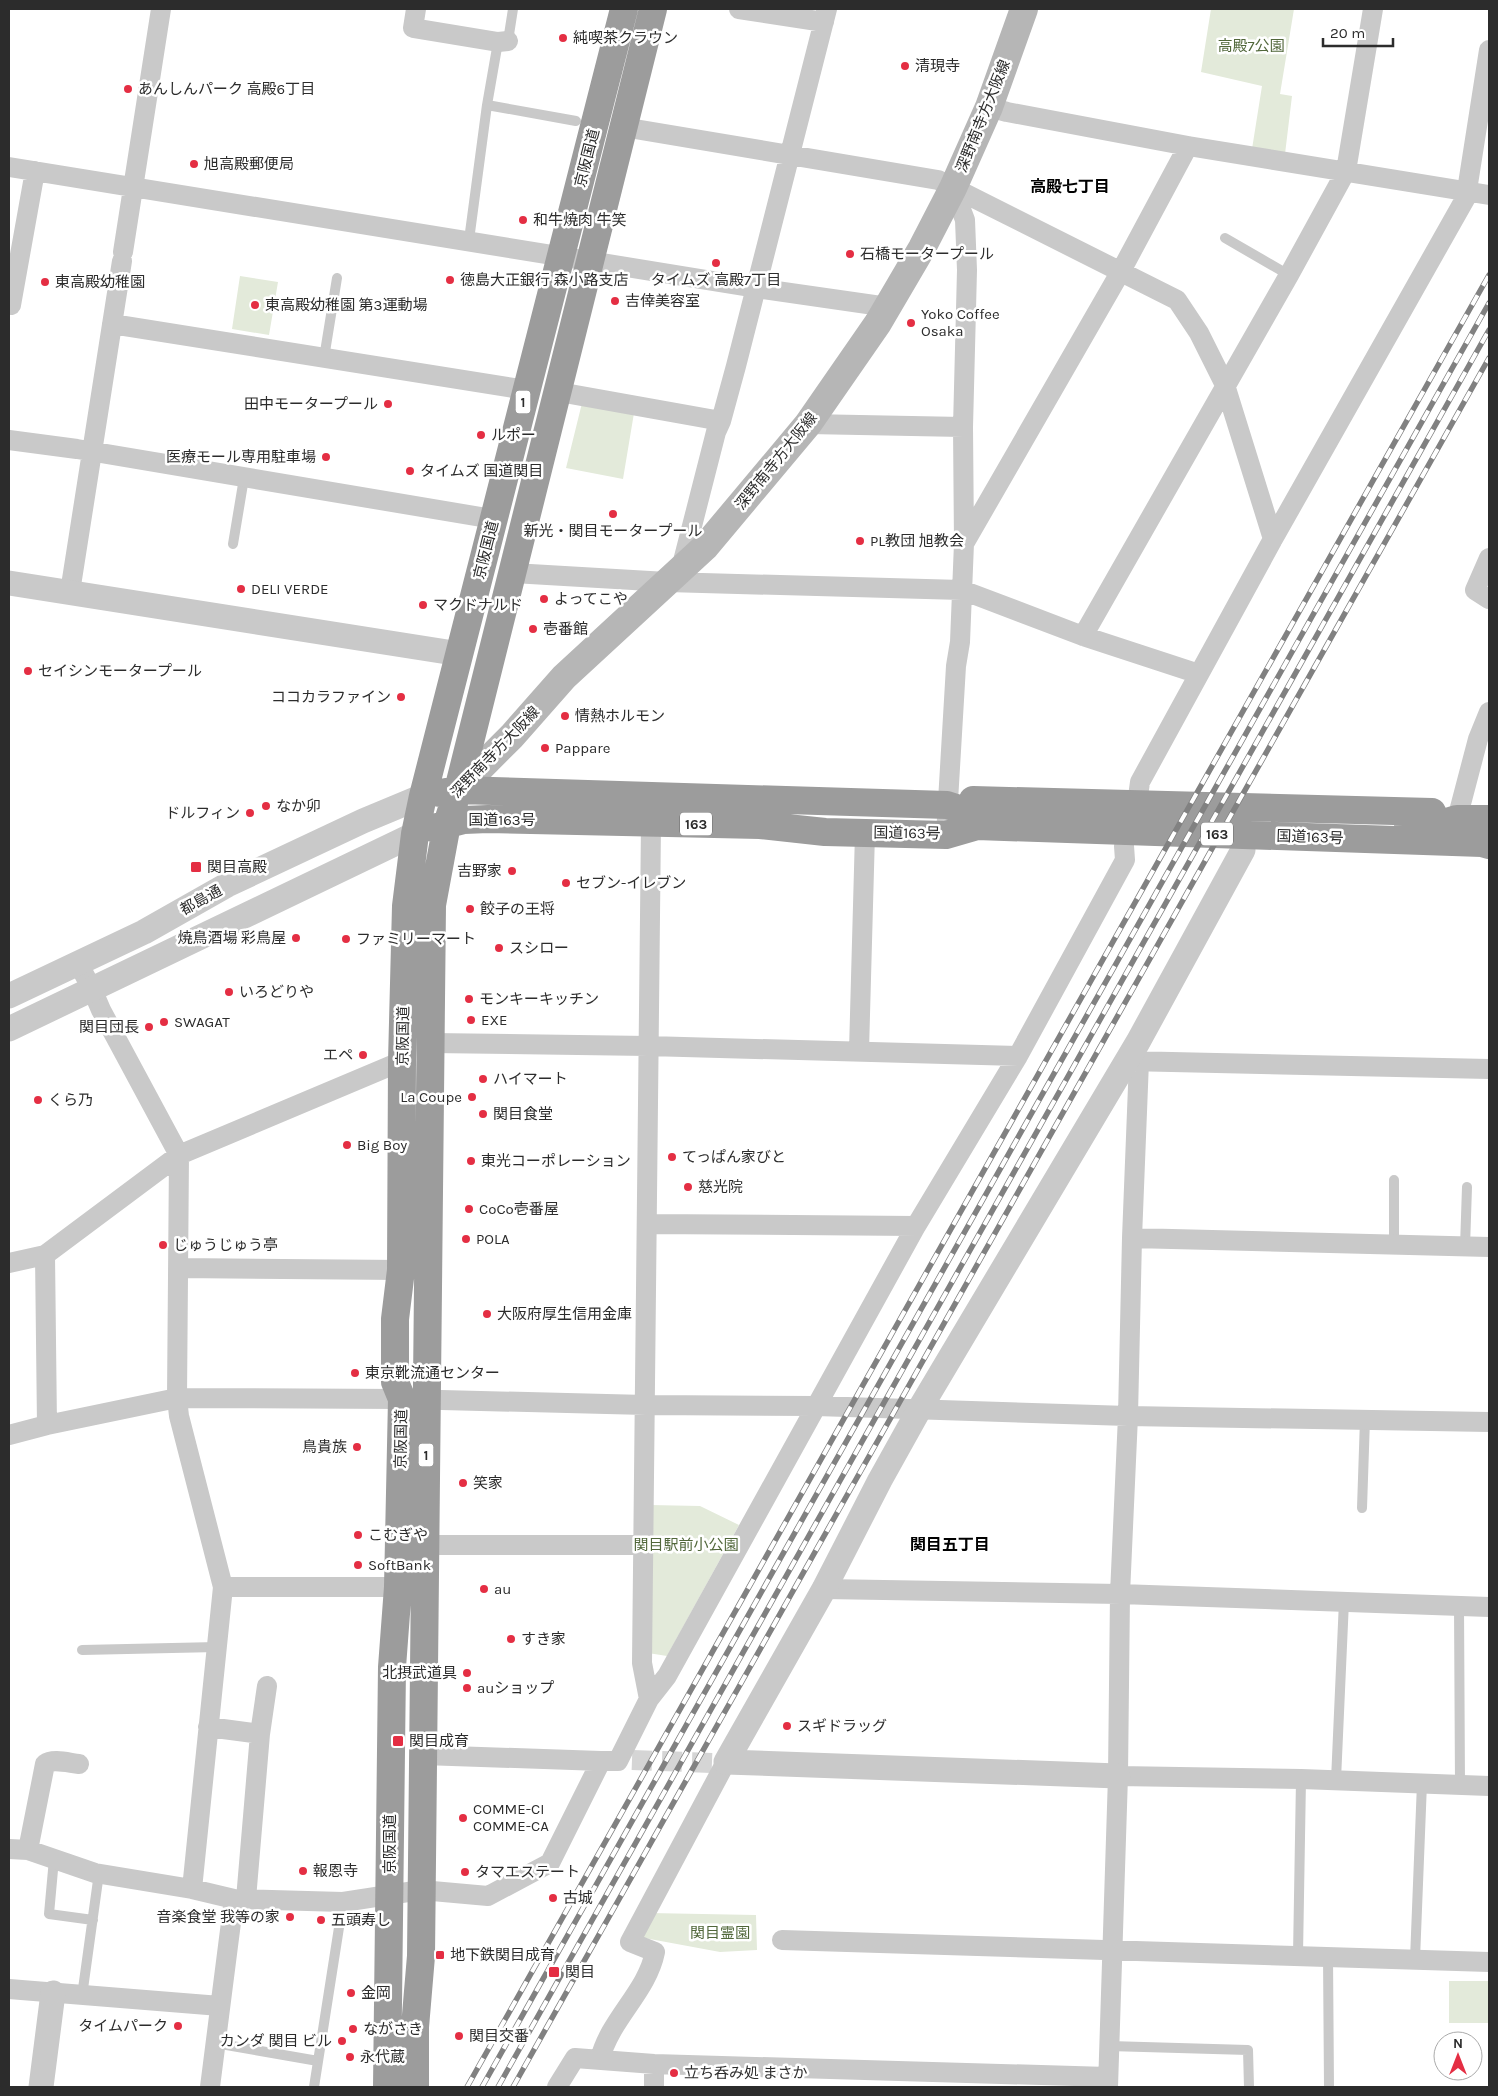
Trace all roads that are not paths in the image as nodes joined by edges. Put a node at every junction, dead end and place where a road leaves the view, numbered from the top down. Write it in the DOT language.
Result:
graph roads {
  1 [pos="161,9"];
  2 [pos="416,9"];
  3 [pos="513,9"];
  4 [pos="624,9"];
  5 [pos="653,9"];
  6 [pos="738,9"];
  7 [pos="1024,9"];
  8 [pos="1373,9"];
  9 [pos="825,16"];
  10 [pos="503,41"];
  11 [pos="1489,50"];
  12 [pos="487,105"];
  13 [pos="989,107"];
  14 [pos="576,121"];
  15 [pos="623,127"];
  16 [pos="1188,146"];
  17 [pos="789,155"];
  18 [pos="9,167"];
  19 [pos="36,171"];
  20 [pos="1346,171"];
  21 [pos="135,187"];
  22 [pos="953,188"];
  23 [pos="1470,192"];
  24 [pos="1489,195"];
  25 [pos="1225,238"];
  26 [pos="468,240"];
  27 [pos="563,257"];
  28 [pos="590,261"];
  29 [pos="1121,271"];
  30 [pos="1289,275"];
  31 [pos="336,278"];
  32 [pos="756,288"];
  33 [pos="9,304"];
  34 [pos="888,307"];
  35 [pos="112,324"];
  36 [pos="324,358"];
  37 [pos="1225,385"];
  38 [pos="526,390"];
  39 [pos="559,392"];
  40 [pos="721,421"];
  41 [pos="808,424"];
  42 [pos="963,428"];
  43 [pos="9,440"];
  44 [pos="92,452"];
  45 [pos="244,478"];
  46 [pos="493,519"];
  47 [pos="1273,539"];
  48 [pos="964,543"];
  49 [pos="233,544"];
  50 [pos="1489,558"];
  51 [pos="513,573"];
  52 [pos="674,576"];
  53 [pos="9,583"];
  54 [pos="962,590"];
  55 [pos="70,592"];
  56 [pos="1489,599"];
  57 [pos="1083,636"];
  58 [pos="460,654"];
  59 [pos="1199,674"];
  60 [pos="1489,712"];
  61 [pos="458,790"];
  62 [pos="424,796"];
  63 [pos="1137,804"];
  64 [pos="947,805"];
  65 [pos="1457,818"];
  66 [pos="1489,819"];
  67 [pos="651,823"];
  68 [pos="447,824"];
  69 [pos="864,833"];
  70 [pos="415,834"];
  71 [pos="946,834"];
  72 [pos="1489,845"];
  73 [pos="1124,846"];
  74 [pos="1244,850"];
  75 [pos="1489,855"];
  76 [pos="78,963"];
  77 [pos="92,988"];
  78 [pos="9,996"];
  79 [pos="9,1029"];
  80 [pos="431,1043"];
  81 [pos="648,1046"];
  82 [pos="859,1051"];
  83 [pos="1018,1056"];
  84 [pos="402,1061"];
  85 [pos="1132,1061"];
  86 [pos="1489,1069"];
  87 [pos="179,1155"];
  88 [pos="1394,1180"];
  89 [pos="1467,1187"];
  90 [pos="647,1224"];
  91 [pos="916,1226"];
  92 [pos="1132,1238"];
  93 [pos="1394,1245"];
  94 [pos="1465,1247"];
  95 [pos="1489,1247"];
  96 [pos="46,1255"];
  97 [pos="9,1263"];
  98 [pos="178,1268"];
  99 [pos="401,1270"];
  100 [pos="178,1398"];
  101 [pos="414,1399"];
  102 [pos="646,1405"];
  103 [pos="816,1406"];
  104 [pos="919,1410"];
  105 [pos="1128,1416"];
  106 [pos="1364,1419"];
  107 [pos="1489,1422"];
  108 [pos="47,1425"];
  109 [pos="9,1435"];
  110 [pos="1362,1508"];
  111 [pos="425,1545"];
  112 [pos="644,1545"];
  113 [pos="222,1588"];
  114 [pos="398,1588"];
  115 [pos="824,1589"];
  116 [pos="1120,1594"];
  117 [pos="1344,1602"];
  118 [pos="1459,1606"];
  119 [pos="1489,1607"];
  120 [pos="217,1647"];
  121 [pos="82,1650"];
  122 [pos="267,1686"];
  123 [pos="649,1699"];
  124 [pos="208,1727"];
  125 [pos="260,1734"];
  126 [pos="424,1756"];
  127 [pos="617,1761"];
  128 [pos="720,1763"];
  129 [pos="79,1764"];
  130 [pos="1118,1776"];
  131 [pos="1301,1779"];
  132 [pos="1336,1780"];
  133 [pos="1422,1783"];
  134 [pos="1460,1784"];
  135 [pos="1489,1786"];
  136 [pos="19,1849"];
  137 [pos="54,1859"];
  138 [pos="99,1873"];
  139 [pos="192,1889"];
  140 [pos="421,1890"];
  141 [pos="390,1895"];
  142 [pos="240,1899"];
  143 [pos="343,1902"];
  144 [pos="93,1920"];
  145 [pos="782,1940"];
  146 [pos="1113,1950"];
  147 [pos="1298,1955"];
  148 [pos="1328,1956"];
  149 [pos="1415,1959"];
  150 [pos="1489,1962"];
  151 [pos="9,1989"];
  152 [pos="52,1993"];
  153 [pos="82,1996"];
  154 [pos="220,2006"];
  155 [pos="216,2043"];
  156 [pos="1109,2046"];
  157 [pos="600,2059"];
  158 [pos="318,2061"];
  159 [pos="654,2064"];
  160 [pos="1108,2082"];
  161 [pos="41,2087"];
  162 [pos="210,2087"];
  163 [pos="314,2087"];
  164 [pos="388,2087"];
  165 [pos="415,2087"];
  166 [pos="557,2087"];
  167 [pos="654,2087"];
  168 [pos="1249,2087"];
  169 [pos="1329,2087"];
  1 -- 21 [label="street"];
  2 -- 10 [label="street"];
  3 -- 10 [label="lane"];
  4 -- 27 [label="highway, 京阪国道 / 1"];
  5 -- 15 [label="highway, 京阪国道 / 1"];
  6 -- 9 [label="street"];
  7 -- 13 [label="main road, 深野南寺方大阪線"];
  8 -- 20 [label="street"];
  9 -- 17 [label="street"];
  10 -- 12 [label="lane"];
  11 -- 23 [label="street"];
  12 -- 14 [label="lane"];
  12 -- 26 [label="lane"];
  13 -- 16 [label="street"];
  13 -- 22 [label="main road, 深野南寺方大阪線"];
  15 -- 17 [label="street"];
  15 -- 28 [label="highway, 京阪国道 / 1"];
  16 -- 20 [label="street"];
  16 -- 29 [label="street"];
  17 -- 22 [label="street"];
  17 -- 32 [label="street"];
  18 -- 19 [label="street"];
  19 -- 21 [label="street"];
  19 -- 33 [label="street"];
  20 -- 23 [label="street"];
  20 -- 30 [label="street"];
  21 -- 26 [label="street"];
  21 -- 35 [label="street"];
  22 -- 29 [label="street"];
  22 -- 34 [label="main road, 深野南寺方大阪線"];
  22 -- 42 [label="street"];
  23 -- 24 [label="street"];
  23 -- 47 [label="street"];
  25 -- 30 [label="lane"];
  26 -- 27 [label="street"];
  27 -- 28 [label="street"];
  27 -- 38 [label="highway, 京阪国道 / 1"];
  28 -- 32 [label="street"];
  28 -- 39 [label="highway, 京阪国道 / 1"];
  29 -- 37 [label="street"];
  29 -- 48 [label="street"];
  30 -- 37 [label="street"];
  31 -- 36 [label="lane"];
  32 -- 34 [label="street"];
  32 -- 40 [label="street"];
  34 -- 41 [label="main road, 深野南寺方大阪線"];
  35 -- 36 [label="street"];
  35 -- 44 [label="street"];
  36 -- 38 [label="street"];
  37 -- 47 [label="street"];
  37 -- 57 [label="street"];
  38 -- 46 [label="highway, 京阪国道 / 1"];
  39 -- 40 [label="street"];
  39 -- 51 [label="highway, 京阪国道 / 1"];
  40 -- 52 [label="street"];
  41 -- 42 [label="street"];
  41 -- 52 [label="main road, 深野南寺方大阪線"];
  42 -- 48 [label="street"];
  43 -- 44 [label="street"];
  44 -- 45 [label="street"];
  44 -- 55 [label="street"];
  45 -- 46 [label="street"];
  45 -- 49 [label="lane"];
  46 -- 58 [label="highway, 京阪国道 / 1"];
  47 -- 59 [label="street"];
  48 -- 54 [label="street"];
  50 -- 56 [label="street"];
  51 -- 52 [label="street"];
  51 -- 61 [label="highway, 京阪国道 / 1"];
  52 -- 54 [label="street"];
  52 -- 61 [label="main road, 深野南寺方大阪線"];
  53 -- 55 [label="street"];
  54 -- 57 [label="street"];
  54 -- 64 [label="street"];
  55 -- 58 [label="street"];
  57 -- 59 [label="street"];
  58 -- 62 [label="highway, 京阪国道 / 1"];
  59 -- 63 [label="street"];
  60 -- 65 [label="street"];
  61 -- 62 [label="highway, 国道163号 / 163"];
  61 -- 64 [label="highway, 国道163号 / 163"];
  61 -- 68 [label="highway, 京阪国道 / 1"];
  61 -- 70 [label="main road, 深野南寺方大阪線"];
  62 -- 70 [label="highway, 京阪国道 / 1"];
  62 -- 76 [label="street, 都島通"];
  63 -- 64 [label="highway, 163"];
  63 -- 65 [label="highway, 163"];
  64 -- 65 [label="highway, 国道163号 / 163"];
  64 -- 71 [label="street"];
  65 -- 66 [label="highway, 国道163号 / 163"];
  67 -- 68 [label="highway, 国道163号 / 163"];
  67 -- 69 [label="highway, 国道163号 / 163"];
  67 -- 81 [label="street"];
  68 -- 70 [label="highway, 国道163号 / 163"];
  68 -- 80 [label="highway, 京阪国道 / 1"];
  69 -- 71 [label="highway, 国道163号 / 163"];
  69 -- 82 [label="street"];
  70 -- 77 [label="street, 都島通"];
  70 -- 84 [label="highway, 京阪国道 / 1"];
  71 -- 72 [label="highway, 国道163号 / 163"];
  71 -- 73 [label="highway, 163"];
  73 -- 74 [label="highway, 163"];
  73 -- 83 [label="street"];
  74 -- 75 [label="highway, 163"];
  74 -- 85 [label="street"];
  76 -- 77 [label="street"];
  76 -- 78 [label="street, 都島通"];
  77 -- 79 [label="street, 都島通"];
  77 -- 87 [label="street"];
  80 -- 81 [label="street"];
  80 -- 101 [label="highway, 京阪国道 / 1"];
  81 -- 82 [label="street"];
  81 -- 90 [label="street"];
  82 -- 83 [label="street"];
  83 -- 91 [label="street"];
  84 -- 87 [label="street"];
  84 -- 99 [label="highway, 京阪国道 / 1"];
  85 -- 86 [label="street"];
  85 -- 92 [label="street"];
  85 -- 104 [label="street"];
  87 -- 96 [label="street"];
  87 -- 98 [label="street"];
  88 -- 93 [label="lane"];
  89 -- 94 [label="lane"];
  90 -- 91 [label="street"];
  90 -- 102 [label="street"];
  91 -- 103 [label="street"];
  92 -- 93 [label="street"];
  92 -- 105 [label="street"];
  93 -- 94 [label="street"];
  94 -- 95 [label="street"];
  96 -- 97 [label="street"];
  96 -- 108 [label="street"];
  98 -- 99 [label="street"];
  98 -- 100 [label="street"];
  99 -- 101 [label="highway, 京阪国道 / 1"];
  100 -- 101 [label="street"];
  100 -- 108 [label="street"];
  100 -- 113 [label="street"];
  101 -- 102 [label="street"];
  101 -- 111 [label="highway, 京阪国道 / 1"];
  101 -- 114 [label="highway, 京阪国道 / 1"];
  102 -- 103 [label="street"];
  102 -- 112 [label="street"];
  103 -- 104 [label="street"];
  103 -- 123 [label="street"];
  104 -- 105 [label="street"];
  104 -- 115 [label="street"];
  105 -- 106 [label="street"];
  105 -- 116 [label="street"];
  106 -- 107 [label="street"];
  106 -- 110 [label="lane"];
  108 -- 109 [label="street"];
  111 -- 112 [label="street"];
  111 -- 126 [label="highway, 京阪国道 / 1"];
  112 -- 123 [label="street"];
  113 -- 114 [label="street"];
  113 -- 120 [label="street"];
  114 -- 141 [label="highway, 京阪国道 / 1"];
  115 -- 116 [label="street"];
  115 -- 128 [label="street"];
  116 -- 117 [label="street"];
  116 -- 130 [label="street"];
  117 -- 118 [label="street"];
  117 -- 132 [label="lane"];
  118 -- 119 [label="street"];
  118 -- 134 [label="lane"];
  120 -- 121 [label="lane"];
  120 -- 124 [label="street"];
  122 -- 125 [label="street"];
  123 -- 127 [label="street"];
  124 -- 125 [label="street"];
  124 -- 139 [label="street"];
  125 -- 142 [label="street"];
  126 -- 127 [label="street"];
  126 -- 140 [label="highway, 京阪国道 / 1"];
  127 -- 140 [label="street"];
  128 -- 130 [label="street"];
  128 -- 157 [label="street"];
  129 -- 136 [label="street"];
  130 -- 131 [label="street"];
  130 -- 146 [label="street"];
  131 -- 132 [label="street"];
  131 -- 147 [label="lane"];
  132 -- 133 [label="street"];
  133 -- 134 [label="street"];
  133 -- 149 [label="lane"];
  134 -- 135 [label="street"];
  136 -- 137 [label="street"];
  137 -- 138 [label="street"];
  137 -- 144 [label="lane"];
  138 -- 139 [label="street"];
  138 -- 144 [label="lane"];
  139 -- 142 [label="street"];
  140 -- 141 [label="street"];
  140 -- 165 [label="highway, 京阪国道 / 1"];
  141 -- 143 [label="street"];
  141 -- 164 [label="highway, 京阪国道 / 1"];
  142 -- 143 [label="street"];
  142 -- 154 [label="street"];
  143 -- 158 [label="lane"];
  144 -- 153 [label="lane"];
  145 -- 146 [label="street"];
  146 -- 147 [label="street"];
  146 -- 156 [label="street"];
  147 -- 148 [label="street"];
  148 -- 149 [label="street"];
  148 -- 169 [label="lane"];
  149 -- 150 [label="street"];
  151 -- 152 [label="street"];
  152 -- 153 [label="street"];
  152 -- 161 [label="street"];
  153 -- 154 [label="street"];
  154 -- 155 [label="street"];
  155 -- 158 [label="lane"];
  155 -- 162 [label="street"];
  156 -- 160 [label="street"];
  156 -- 168 [label="lane"];
  157 -- 159 [label="street"];
  157 -- 166 [label="street"];
  158 -- 163 [label="lane"];
  159 -- 160 [label="street"];
  159 -- 167 [label="street"];
}
